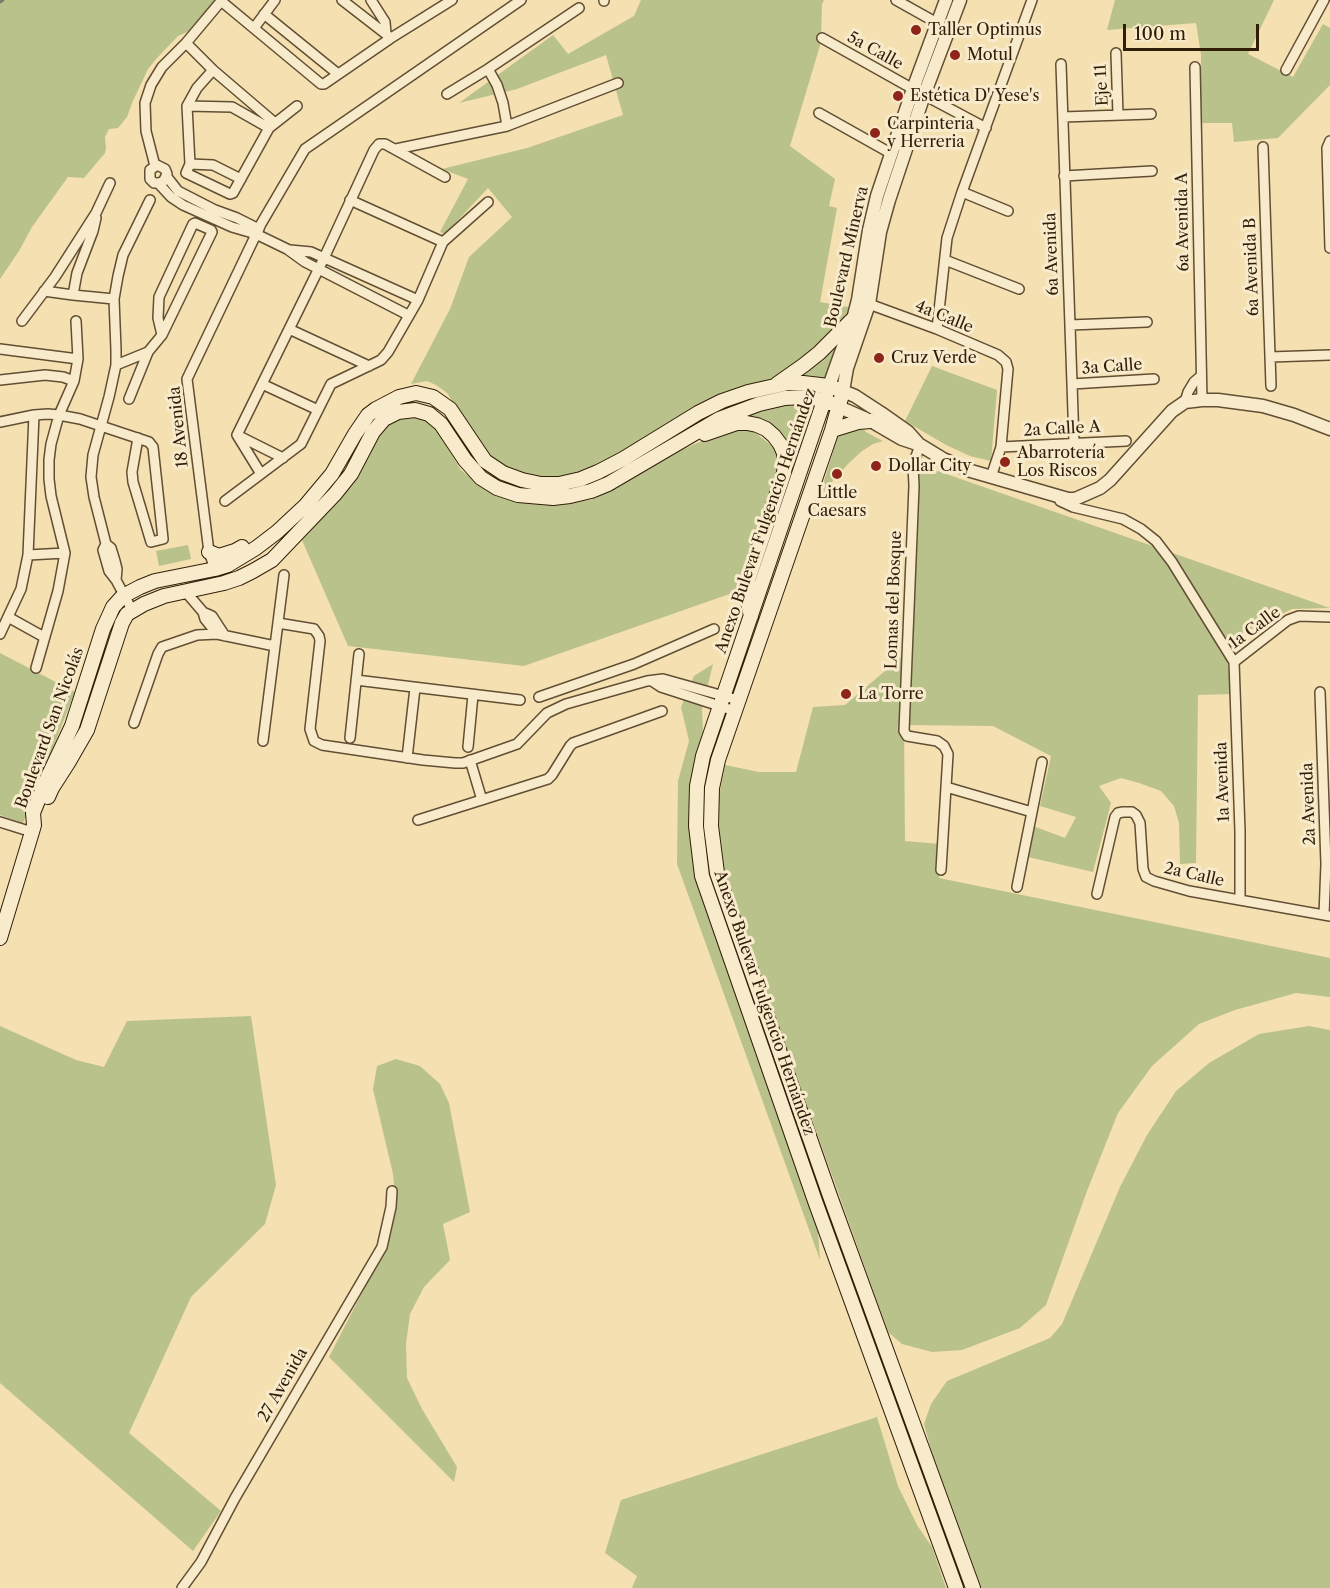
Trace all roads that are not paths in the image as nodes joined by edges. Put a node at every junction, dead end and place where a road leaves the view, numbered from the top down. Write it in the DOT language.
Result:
graph roads {
  1 [pos="275,0"];
  2 [pos="342,0"];
  3 [pos="371,0"];
  4 [pos="521,0"];
  5 [pos="896,0"];
  6 [pos="946,0"];
  7 [pos="960,0"];
  8 [pos="1032,0"];
  9 [pos="1324,0"];
  10 [pos="221,1"];
  11 [pos="449,1"];
  12 [pos="579,8"];
  13 [pos="264,14"];
  14 [pos="938,23"];
  15 [pos="254,28"];
  16 [pos="388,36"];
  17 [pos="822,38"];
  18 [pos="186,43"];
  19 [pos="1116,53"];
  20 [pos="1061,64"];
  21 [pos="1195,67"];
  22 [pos="488,69"];
  23 [pos="213,70"];
  24 [pos="1286,70"];
  25 [pos="338,74"];
  26 [pos="618,83"];
  27 [pos="918,92"];
  28 [pos="447,94"];
  29 [pos="187,106"];
  30 [pos="297,106"];
  31 [pos="819,113"];
  32 [pos="1151,114"];
  33 [pos="1118,115"];
  34 [pos="1063,117"];
  35 [pos="272,126"];
  36 [pos="507,126"];
  37 [pos="986,128"];
  38 [pos="1330,141"];
  39 [pos="1263,147"];
  40 [pos="396,149"];
  41 [pos="892,154"];
  42 [pos="190,164"];
  43 [pos="155,166"];
  44 [pos="1152,171"];
  45 [pos="1064,176"];
  46 [pos="167,177"];
  47 [pos="445,177"];
  48 [pos="241,179"];
  49 [pos="110,183"];
  50 [pos="158,183"];
  51 [pos="962,192"];
  52 [pos="150,200"];
  53 [pos="350,200"];
  54 [pos="488,202"];
  55 [pos="1008,211"];
  56 [pos="96,213"];
  57 [pos="259,229"];
  58 [pos="443,242"];
  59 [pos="1330,248"];
  60 [pos="287,249"];
  61 [pos="324,258"];
  62 [pos="945,260"];
  63 [pos="319,269"];
  64 [pos="1019,290"];
  65 [pos="44,291"];
  66 [pos="73,295"];
  67 [pos="114,299"];
  68 [pos="418,300"];
  69 [pos="869,304"];
  70 [pos="408,315"];
  71 [pos="853,319"];
  72 [pos="22,321"];
  73 [pos="76,321"];
  74 [pos="1147,322"];
  75 [pos="1070,325"];
  76 [pos="289,329"];
  77 [pos="936,329"];
  78 [pos="162,335"];
  79 [pos="0,349"];
  80 [pos="148,352"];
  81 [pos="1330,355"];
  82 [pos="1270,357"];
  83 [pos="78,359"];
  84 [pos="116,365"];
  85 [pos="369,366"];
  86 [pos="1201,376"];
  87 [pos="1154,379"];
  88 [pos="0,380"];
  89 [pos="74,381"];
  90 [pos="262,384"];
  91 [pos="1072,384"];
  92 [pos="773,386"];
  93 [pos="829,386"];
  94 [pos="1271,386"];
  95 [pos="843,391"];
  96 [pos="129,399"];
  97 [pos="1202,400"];
  98 [pos="824,401"];
  99 [pos="1185,402"];
  100 [pos="839,407"];
  101 [pos="318,410"];
  102 [pos="34,415"];
  103 [pos="59,415"];
  104 [pos="871,421"];
  105 [pos="0,422"];
  106 [pos="101,427"];
  107 [pos="1330,429"];
  108 [pos="832,430"];
  109 [pos="237,435"];
  110 [pos="138,438"];
  111 [pos="1126,441"];
  112 [pos="1074,442"];
  113 [pos="920,445"];
  114 [pos="1001,447"];
  115 [pos="657,455"];
  116 [pos="283,458"];
  117 [pos="261,474"];
  118 [pos="332,474"];
  119 [pos="991,477"];
  120 [pos="1034,490"];
  121 [pos="225,501"];
  122 [pos="209,552"];
  123 [pos="65,553"];
  124 [pos="28,555"];
  125 [pos="215,569"];
  126 [pos="284,574"];
  127 [pos="188,591"];
  128 [pos="123,596"];
  129 [pos="132,610"];
  130 [pos="751,616"];
  131 [pos="1330,616"];
  132 [pos="8,617"];
  133 [pos="278,623"];
  134 [pos="714,629"];
  135 [pos="0,634"];
  136 [pos="221,635"];
  137 [pos="44,637"];
  138 [pos="275,646"];
  139 [pos="359,654"];
  140 [pos="1234,662"];
  141 [pos="36,668"];
  142 [pos="356,680"];
  143 [pos="570,687"];
  144 [pos="415,688"];
  145 [pos="1320,692"];
  146 [pos="473,695"];
  147 [pos="539,697"];
  148 [pos="520,700"];
  149 [pos="574,701"];
  150 [pos="722,701"];
  151 [pos="737,705"];
  152 [pos="662,711"];
  153 [pos="134,723"];
  154 [pos="350,738"];
  155 [pos="263,741"];
  156 [pos="468,747"];
  157 [pos="407,758"];
  158 [pos="470,760"];
  159 [pos="1042,762"];
  160 [pos="946,787"];
  161 [pos="482,800"];
  162 [pos="1032,812"];
  163 [pos="418,820"];
  164 [pos="0,822"];
  165 [pos="33,829"];
  166 [pos="941,870"];
  167 [pos="1017,887"];
  168 [pos="1097,894"];
  169 [pos="1240,900"];
  170 [pos="1327,915"];
  171 [pos="0,938"];
  172 [pos="392,1191"];
  173 [pos="182,1588"];
  174 [pos="956,1588"];
  175 [pos="973,1588"];
  1 -- 13 [label="street"];
  2 -- 16 [label="street"];
  3 -- 16 [label="street"];
  4 -- 57 [label="street, 18 Avenida"];
  5 -- 14 [label="street"];
  6 -- 14 [label="street, Boulevard Minerva"];
  7 -- 27 [label="street, Boulevard Minerva"];
  8 -- 37 [label="street"];
  9 -- 24 [label="street"];
  10 -- 15 [label="street"];
  10 -- 18 [label="street"];
  11 -- 16 [label="street"];
  12 -- 22 [label="street"];
  13 -- 15 [label="street"];
  13 -- 25 [label="street"];
  14 -- 27 [label="street, Boulevard Minerva"];
  15 -- 25 [label="street"];
  16 -- 25 [label="street"];
  17 -- 27 [label="street, 5a Calle"];
  18 -- 23 [label="street"];
  18 -- 43 [label="street"];
  19 -- 33 [label="street, Eje 11"];
  20 -- 34 [label="street, 6a Avenida"];
  21 -- 86 [label="street, 6a Avenida A"];
  22 -- 28 [label="street"];
  22 -- 36 [label="street"];
  23 -- 29 [label="street"];
  23 -- 35 [label="street"];
  26 -- 36 [label="street"];
  27 -- 37 [label="street, 5a Calle"];
  27 -- 41 [label="street, Boulevard Minerva"];
  27 -- 69 [label="street, Boulevard Minerva"];
  29 -- 35 [label="street"];
  29 -- 42 [label="street"];
  30 -- 35 [label="street"];
  31 -- 41 [label="street"];
  32 -- 33 [label="street"];
  33 -- 34 [label="street"];
  34 -- 45 [label="street, 6a Avenida"];
  35 -- 48 [label="street"];
  36 -- 40 [label="street"];
  37 -- 51 [label="street"];
  38 -- 59 [label="street"];
  39 -- 82 [label="street, 6a Avenida B"];
  40 -- 47 [label="street"];
  40 -- 53 [label="street"];
  41 -- 71 [label="street, Boulevard Minerva"];
  42 -- 48 [label="street"];
  42 -- 48 [label="street"];
  43 -- 46 [label="street"];
  43 -- 50 [label="street"];
  44 -- 45 [label="street"];
  45 -- 75 [label="street, 6a Avenida"];
  46 -- 50 [label="street"];
  46 -- 57 [label="street"];
  49 -- 56 [label="street"];
  50 -- 57 [label="street"];
  51 -- 55 [label="street"];
  51 -- 62 [label="street"];
  52 -- 67 [label="street"];
  53 -- 58 [label="street"];
  53 -- 61 [label="street"];
  54 -- 58 [label="street"];
  56 -- 65 [label="street"];
  56 -- 66 [label="street"];
  57 -- 60 [label="street"];
  57 -- 122 [label="street, 18 Avenida"];
  58 -- 68 [label="street"];
  60 -- 61 [label="street"];
  60 -- 63 [label="street"];
  61 -- 63 [label="street"];
  61 -- 68 [label="street"];
  62 -- 64 [label="street"];
  62 -- 77 [label="street"];
  63 -- 70 [label="street"];
  63 -- 76 [label="street"];
  65 -- 66 [label="street"];
  65 -- 72 [label="street"];
  66 -- 67 [label="street"];
  67 -- 84 [label="street"];
  68 -- 70 [label="street"];
  69 -- 77 [label="street, 4a Calle"];
  69 -- 95 [label="street, Boulevard Minerva"];
  70 -- 85 [label="street"];
  71 -- 92 [label="main road"];
  71 -- 93 [label="street, Boulevard Minerva"];
  73 -- 83 [label="street"];
  74 -- 75 [label="street"];
  75 -- 91 [label="street, 6a Avenida"];
  76 -- 85 [label="street"];
  76 -- 90 [label="street"];
  77 -- 114 [label="street, 4a Calle"];
  78 -- 78 [label="street"];
  78 -- 80 [label="street"];
  79 -- 83 [label="street"];
  80 -- 84 [label="street"];
  80 -- 96 [label="street"];
  81 -- 82 [label="street"];
  82 -- 94 [label="street, 6a Avenida B"];
  83 -- 89 [label="street"];
  84 -- 106 [label="street"];
  85 -- 101 [label="street"];
  86 -- 97 [label="street, 6a Avenida A"];
  86 -- 99 [label="street"];
  87 -- 91 [label="street, 3a Calle"];
  88 -- 89 [label="street"];
  89 -- 103 [label="street"];
  90 -- 101 [label="street"];
  90 -- 109 [label="street"];
  91 -- 112 [label="street, 6a Avenida"];
  92 -- 93 [label="main road"];
  92 -- 118 [label="main road"];
  93 -- 95 [label="main road"];
  93 -- 98 [label="main road, Anexo Bulevar Fulgencio Hernández"];
  95 -- 100 [label="main road, Anexo Bulevar Fulgencio Hernández"];
  95 -- 113 [label="street"];
  97 -- 99 [label="street"];
  97 -- 107 [label="street"];
  98 -- 100 [label="main road"];
  98 -- 115 [label="main road"];
  98 -- 130 [label="main road, Anexo Bulevar Fulgencio Hernández"];
  99 -- 120 [label="street"];
  100 -- 104 [label="street"];
  100 -- 108 [label="main road, Anexo Bulevar Fulgencio Hernández"];
  101 -- 116 [label="street"];
  102 -- 103 [label="street"];
  102 -- 105 [label="street"];
  102 -- 124 [label="street"];
  103 -- 106 [label="street"];
  103 -- 123 [label="street"];
  104 -- 108 [label="main road"];
  104 -- 113 [label="street"];
  106 -- 110 [label="street"];
  106 -- 128 [label="street"];
  108 -- 151 [label="main road, Anexo Bulevar Fulgencio Hernández"];
  109 -- 116 [label="street"];
  109 -- 117 [label="street"];
  110 -- 110 [label="street"];
  111 -- 112 [label="street, 2a Calle A"];
  112 -- 114 [label="street, 2a Calle A"];
  113 -- 119 [label="street"];
  113 -- 160 [label="street, Lomas del Bosque"];
  114 -- 119 [label="street"];
  115 -- 127 [label="main road"];
  115 -- 130 [label="main road"];
  116 -- 117 [label="street"];
  117 -- 121 [label="street"];
  118 -- 122 [label="main road"];
  118 -- 125 [label="main road"];
  119 -- 120 [label="street"];
  120 -- 140 [label="street"];
  122 -- 125 [label="street, 18 Avenida"];
  123 -- 124 [label="street"];
  123 -- 137 [label="street"];
  124 -- 132 [label="street"];
  125 -- 127 [label="main road"];
  125 -- 128 [label="main road"];
  126 -- 133 [label="street"];
  127 -- 129 [label="main road"];
  127 -- 136 [label="street"];
  128 -- 129 [label="street"];
  128 -- 165 [label="main road, Boulevard San Nicolás"];
  129 -- 165 [label="main road, Boulevard San Nicolás"];
  130 -- 150 [label="main road, Anexo Bulevar Fulgencio Hernández"];
  131 -- 140 [label="street, 1a Calle"];
  132 -- 135 [label="street"];
  132 -- 137 [label="street"];
  133 -- 138 [label="street"];
  133 -- 157 [label="street"];
  134 -- 143 [label="street"];
  136 -- 138 [label="street"];
  136 -- 153 [label="street"];
  137 -- 141 [label="street"];
  138 -- 155 [label="street"];
  139 -- 142 [label="street"];
  140 -- 169 [label="street, 1a Avenida"];
  142 -- 144 [label="street"];
  142 -- 154 [label="street"];
  143 -- 147 [label="street"];
  143 -- 149 [label="street"];
  144 -- 146 [label="street"];
  144 -- 157 [label="street"];
  145 -- 170 [label="street, 2a Avenida"];
  146 -- 148 [label="street"];
  146 -- 156 [label="street"];
  149 -- 150 [label="street"];
  149 -- 158 [label="street"];
  150 -- 151 [label="street"];
  150 -- 174 [label="main road, Anexo Bulevar Fulgencio Hernández"];
  151 -- 175 [label="main road, Anexo Bulevar Fulgencio Hernández"];
  152 -- 161 [label="street"];
  157 -- 158 [label="street"];
  158 -- 161 [label="street"];
  159 -- 162 [label="street"];
  160 -- 162 [label="street"];
  160 -- 166 [label="street, Lomas del Bosque"];
  161 -- 163 [label="street"];
  162 -- 167 [label="street"];
  164 -- 165 [label="street"];
  165 -- 171 [label="main road, Boulevard San Nicolás"];
  168 -- 169 [label="street, 2a Calle"];
  169 -- 170 [label="street, 2a Calle"];
  172 -- 173 [label="street, 27 Avenida"];
}
